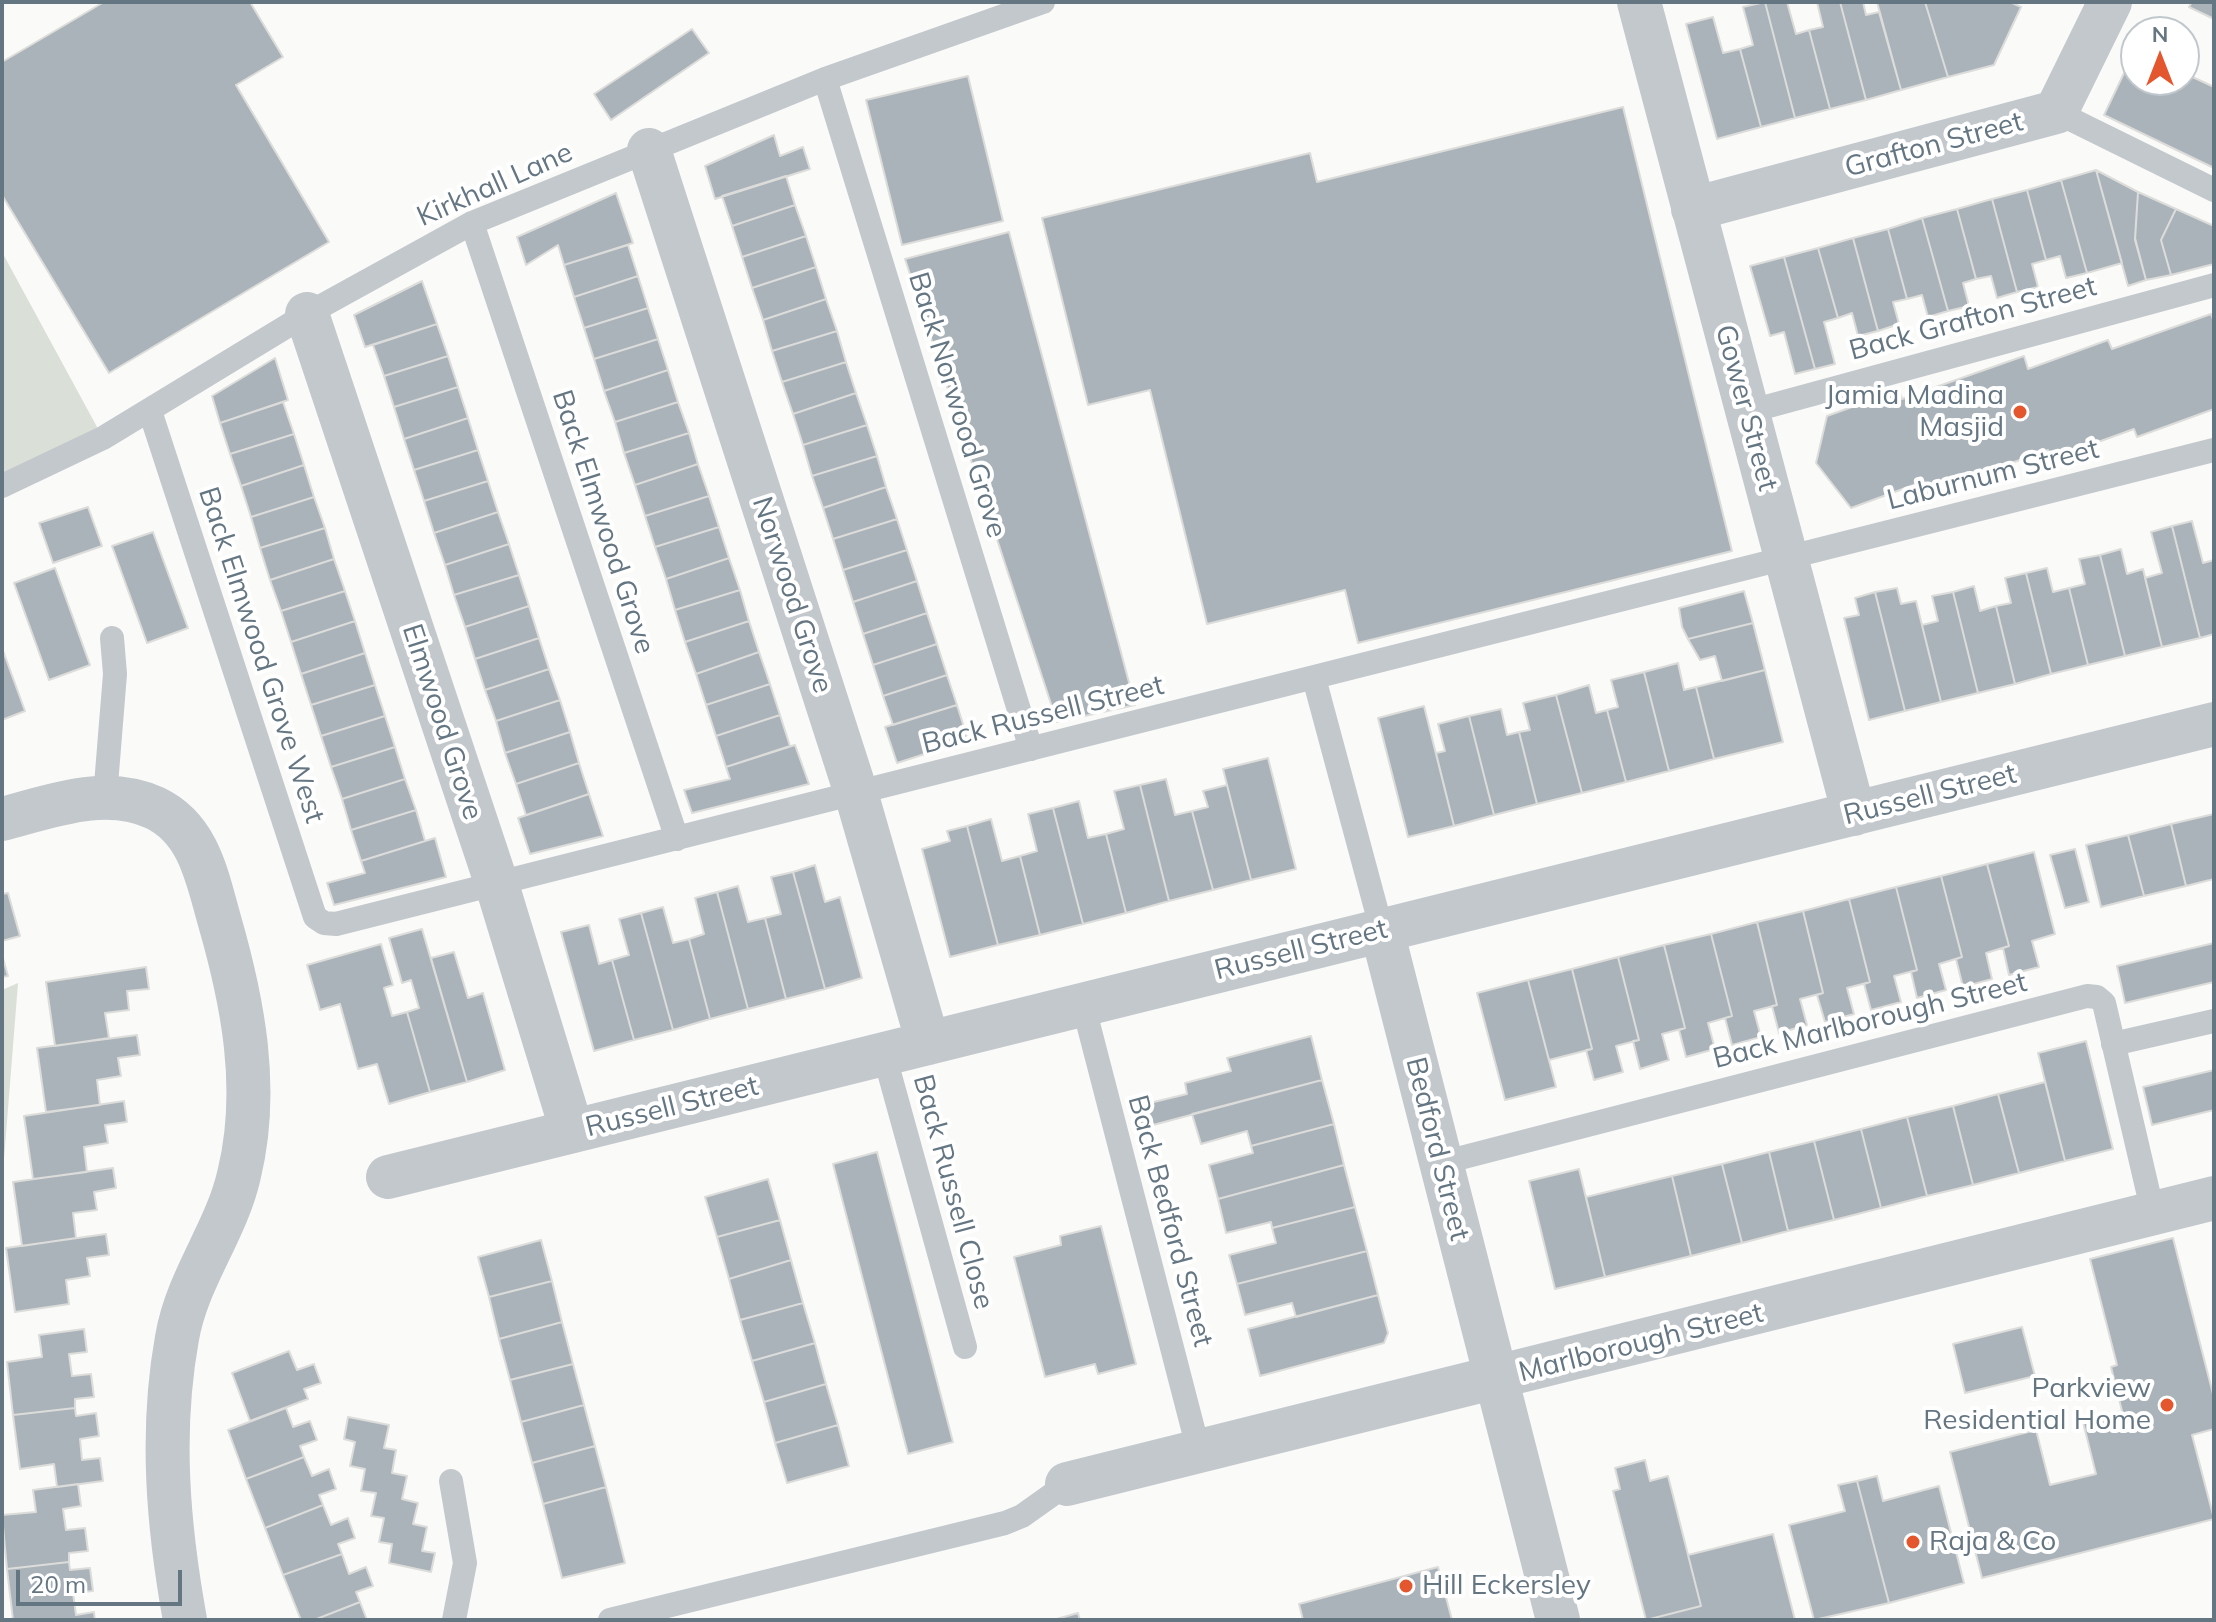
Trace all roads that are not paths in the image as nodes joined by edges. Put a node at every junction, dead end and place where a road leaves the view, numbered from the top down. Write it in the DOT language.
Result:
graph roads {
  1 [pos="1043,2"];
  2 [pos="1639,2"];
  3 [pos="2110,2"];
  4 [pos="825,79"];
  5 [pos="2056,112"];
  6 [pos="649,150"];
  7 [pos="2214,190"];
  8 [pos="1693,209"];
  9 [pos="472,223"];
  10 [pos="2214,285"];
  11 [pos="307,314"];
  12 [pos="150,411"];
  13 [pos="1747,412"];
  14 [pos="2214,450"];
  15 [pos="2,486"];
  16 [pos="1786,557"];
  17 [pos="112,638"];
  18 [pos="1314,678"];
  19 [pos="2214,724"];
  20 [pos="1031,749"];
  21 [pos="856,793"];
  22 [pos="105,797"];
  23 [pos="1854,814"];
  24 [pos="2,819"];
  25 [pos="677,839"];
  26 [pos="497,885"];
  27 [pos="315,917"];
  28 [pos="1382,931"];
  29 [pos="1083,1004"];
  30 [pos="2214,1021"];
  31 [pos="928,1043"];
  32 [pos="2113,1044"];
  33 [pos="884,1054"];
  34 [pos="572,1131"];
  35 [pos="1441,1163"];
  36 [pos="388,1177"];
  37 [pos="2214,1198"];
  38 [pos="2153,1213"];
  39 [pos="965,1347"];
  40 [pos="1496,1379"];
  41 [pos="1199,1452"];
  42 [pos="451,1481"];
  43 [pos="1067,1484"];
  44 [pos="185,1620"];
  45 [pos="454,1620"];
  46 [pos="610,1620"];
  47 [pos="1558,1620"];
  1 -- 4 [label="lane, Kirkhall Lane"];
  2 -- 8 [label="street, Gower Street"];
  3 -- 5 [label="street, Grafton Street"];
  4 -- 6 [label="lane, Kirkhall Lane"];
  4 -- 20 [label="lane, Back Norwood Grove"];
  5 -- 7 [label="lane"];
  5 -- 8 [label="street, Grafton Street"];
  6 -- 9 [label="lane, Kirkhall Lane"];
  6 -- 21 [label="street, Norwood Grove"];
  8 -- 13 [label="street, Gower Street"];
  9 -- 11 [label="lane, Kirkhall Lane"];
  9 -- 25 [label="lane, Back Elmwood Grove"];
  10 -- 13 [label="lane, Back Grafton Street"];
  11 -- 12 [label="lane, Kirkhall Lane"];
  11 -- 26 [label="street, Elmwood Grove"];
  12 -- 15 [label="lane, Kirkhall Lane"];
  12 -- 27 [label="lane, Back Elmwood Grove West"];
  13 -- 16 [label="street, Gower Street"];
  14 -- 16 [label="lane, Laburnum Street"];
  16 -- 18 [label="lane, Back Russell Street"];
  16 -- 23 [label="street, Gower Street"];
  17 -- 22 [label="lane"];
  18 -- 20 [label="lane, Back Russell Street"];
  18 -- 28 [label="lane, Bedford Street"];
  19 -- 23 [label="street, Russell Street"];
  20 -- 21 [label="lane, Back Russell Street"];
  21 -- 25 [label="lane, Back Russell Street"];
  21 -- 31 [label="street, Norwood Grove"];
  22 -- 24 [label="street"];
  22 -- 44 [label="street"];
  23 -- 28 [label="street, Russell Street"];
  25 -- 26 [label="lane, Back Russell Street"];
  26 -- 27 [label="lane, Back Russell Street"];
  26 -- 34 [label="street, Elmwood Grove"];
  28 -- 29 [label="street, Russell Street"];
  28 -- 35 [label="street, Bedford Street"];
  29 -- 31 [label="street, Russell Street"];
  29 -- 41 [label="lane, Back Bedford Street"];
  30 -- 32 [label="lane"];
  31 -- 33 [label="street, Russell Street"];
  32 -- 35 [label="lane, Back Marlborough Street"];
  32 -- 38 [label="lane, Back Marlborough Street"];
  33 -- 34 [label="street, Russell Street"];
  33 -- 39 [label="lane, Back Russell Close"];
  34 -- 36 [label="street, Russell Street"];
  35 -- 40 [label="street, Bedford Street"];
  37 -- 38 [label="street, Marlborough Street"];
  38 -- 40 [label="street, Marlborough Street"];
  40 -- 41 [label="street, Marlborough Street"];
  40 -- 47 [label="street, Bedford Street"];
  41 -- 43 [label="street, Marlborough Street"];
  42 -- 45 [label="lane"];
  43 -- 46 [label="lane"];
}
